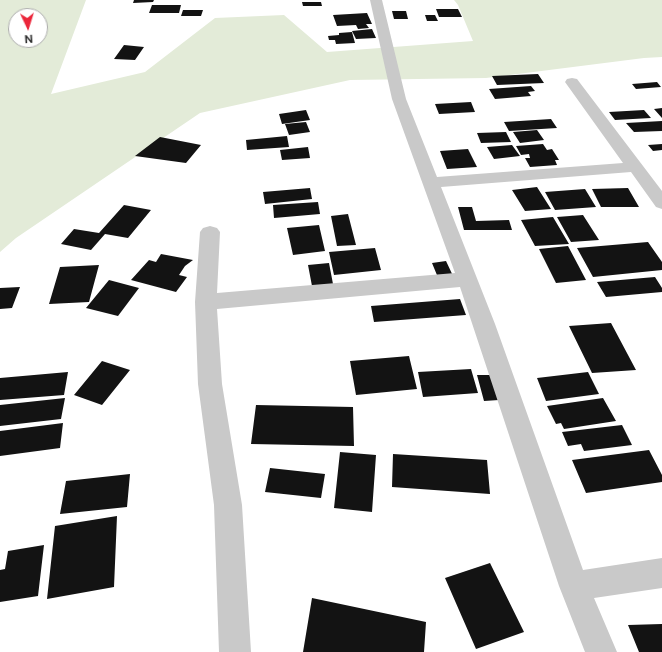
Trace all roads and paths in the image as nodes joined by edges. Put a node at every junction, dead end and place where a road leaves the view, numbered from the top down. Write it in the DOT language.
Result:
graph roads {
  1 [pos="376,0"];
  2 [pos="572,82"];
  3 [pos="635,167"];
  4 [pos="431,183"];
  5 [pos="662,203"];
  6 [pos="210,232"];
  7 [pos="467,279"];
  8 [pos="206,302"];
  9 [pos="662,573"];
  10 [pos="574,586"];
  11 [pos="235,652"];
  12 [pos="601,652"];
  1 -- 4 [label="street"];
  2 -- 3 [label="street"];
  3 -- 4 [label="street"];
  3 -- 5 [label="street"];
  4 -- 7 [label="street"];
  6 -- 8 [label="street"];
  7 -- 8 [label="street"];
  7 -- 10 [label="street"];
  8 -- 11 [label="street"];
  9 -- 10 [label="street"];
  10 -- 12 [label="street"];
}
